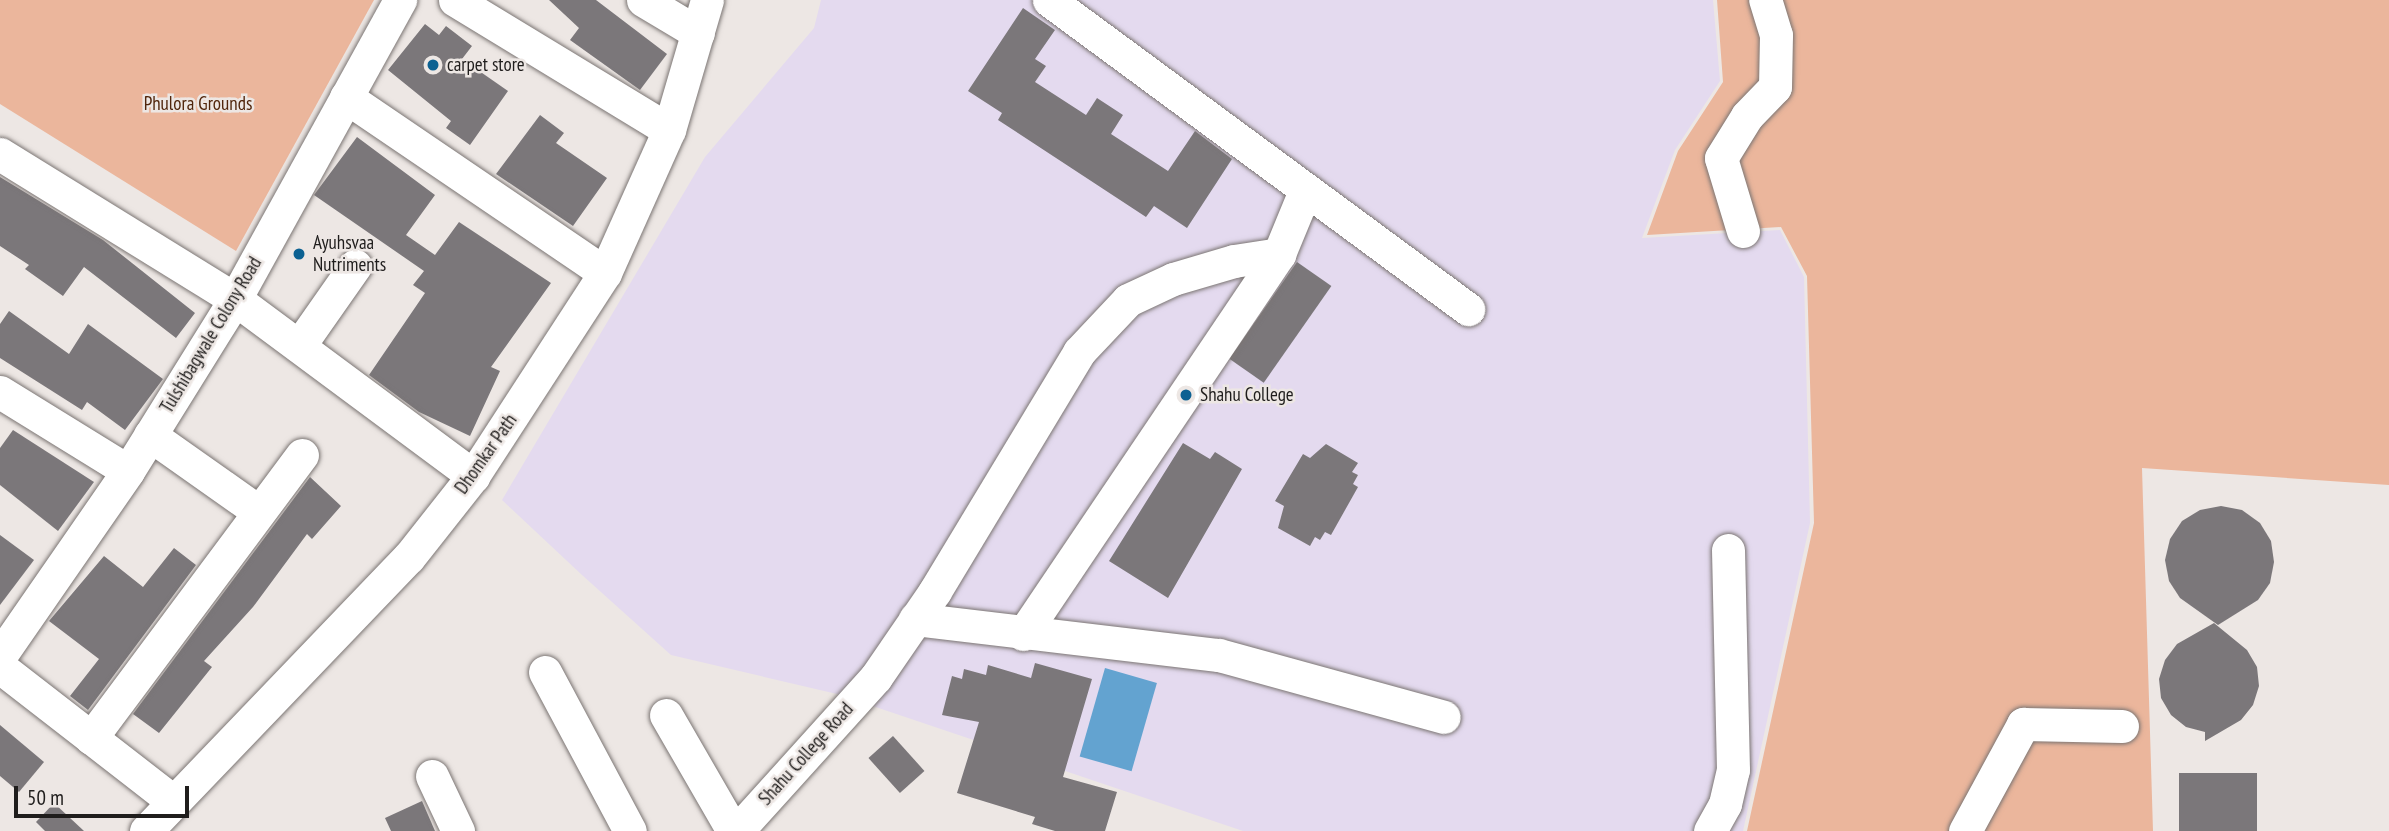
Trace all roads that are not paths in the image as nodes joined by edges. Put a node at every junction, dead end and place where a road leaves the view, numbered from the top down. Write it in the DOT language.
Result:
graph roads {
  1 [pos="400,0"];
  2 [pos="455,0"];
  3 [pos="643,0"];
  4 [pos="706,0"];
  5 [pos="1049,0"];
  6 [pos="1765,0"];
  7 [pos="698,33"];
  8 [pos="346,96"];
  9 [pos="669,130"];
  10 [pos="0,154"];
  11 [pos="1305,191"];
  12 [pos="1743,231"];
  13 [pos="1279,254"];
  14 [pos="355,266"];
  15 [pos="606,274"];
  16 [pos="235,299"];
  17 [pos="1468,309"];
  18 [pos="299,346"];
  19 [pos="0,393"];
  20 [pos="150,435"];
  21 [pos="302,455"];
  22 [pos="128,471"];
  23 [pos="473,476"];
  24 [pos="260,512"];
  25 [pos="1728,550"];
  26 [pos="915,619"];
  27 [pos="1023,634"];
  28 [pos="0,656"];
  29 [pos="0,667"];
  30 [pos="545,672"];
  31 [pos="666,715"];
  32 [pos="1444,717"];
  33 [pos="2122,726"];
  34 [pos="91,738"];
  35 [pos="432,776"];
  36 [pos="174,802"];
  37 [pos="146,831"];
  38 [pos="458,831"];
  39 [pos="630,831"];
  40 [pos="735,831"];
  41 [pos="1710,831"];
  42 [pos="1965,831"];
  1 -- 8 [label="street, Tulshibagwale Colony Road"];
  2 -- 9 [label="street"];
  3 -- 7 [label="street"];
  4 -- 7 [label="street, Dhomkar Path"];
  5 -- 11 [label="street"];
  6 -- 12 [label="street"];
  7 -- 9 [label="street, Dhomkar Path"];
  8 -- 15 [label="street"];
  8 -- 16 [label="street, Tulshibagwale Colony Road"];
  9 -- 15 [label="street, Dhomkar Path"];
  10 -- 16 [label="street"];
  11 -- 13 [label="street"];
  11 -- 17 [label="street"];
  13 -- 26 [label="street, Shahu College Road"];
  13 -- 27 [label="street"];
  14 -- 18 [label="street"];
  15 -- 23 [label="street, Dhomkar Path"];
  16 -- 18 [label="street"];
  16 -- 20 [label="street, Tulshibagwale Colony Road"];
  18 -- 23 [label="street"];
  19 -- 22 [label="street"];
  20 -- 22 [label="street, Tulshibagwale Colony Road"];
  20 -- 24 [label="street"];
  21 -- 24 [label="street"];
  22 -- 28 [label="street, Tulshibagwale Colony Road"];
  23 -- 36 [label="street, Dhomkar Path"];
  24 -- 34 [label="street"];
  25 -- 41 [label="street"];
  26 -- 27 [label="street"];
  26 -- 40 [label="street, Shahu College Road"];
  27 -- 32 [label="street"];
  29 -- 34 [label="street"];
  30 -- 39 [label="street"];
  31 -- 40 [label="street"];
  33 -- 42 [label="street"];
  34 -- 36 [label="street"];
  35 -- 38 [label="street"];
  36 -- 37 [label="street, Dhomkar Path"];
}
